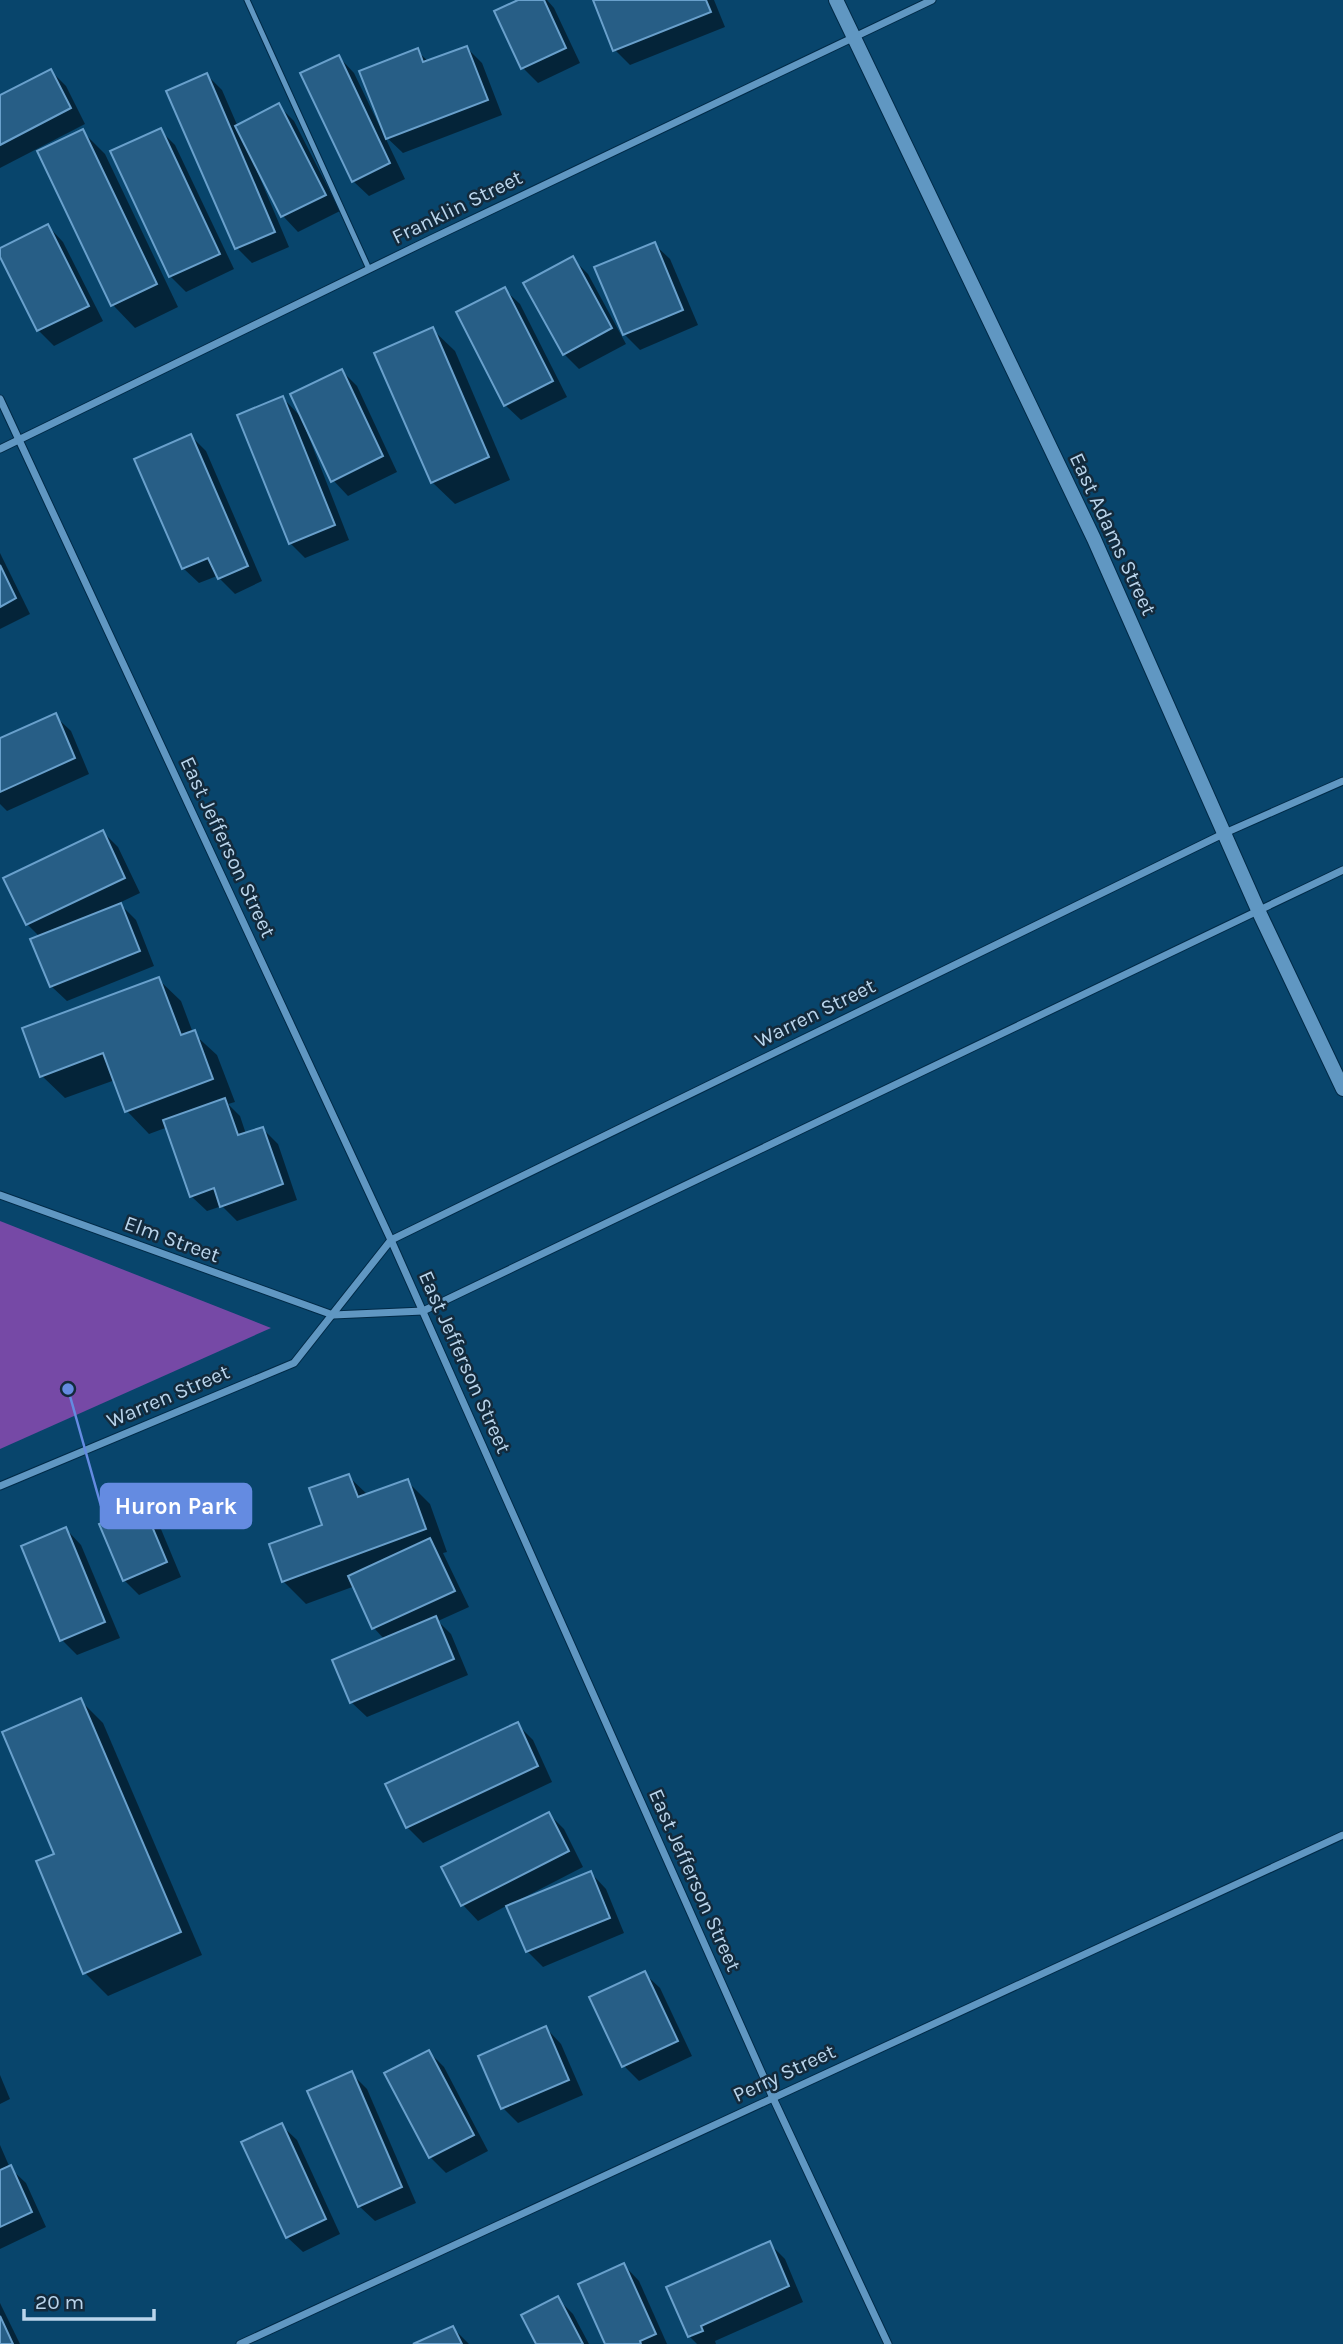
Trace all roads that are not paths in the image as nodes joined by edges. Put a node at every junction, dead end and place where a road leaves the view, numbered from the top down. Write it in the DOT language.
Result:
graph roads {
  1 [pos="247,0"];
  2 [pos="836,0"];
  3 [pos="932,0"];
  4 [pos="853,36"];
  5 [pos="369,269"];
  6 [pos="0,399"];
  7 [pos="19,440"];
  8 [pos="0,449"];
  9 [pos="1343,781"];
  10 [pos="1225,833"];
  11 [pos="1343,870"];
  12 [pos="1258,910"];
  13 [pos="1343,1089"];
  14 [pos="0,1195"];
  15 [pos="391,1240"];
  16 [pos="424,1311"];
  17 [pos="333,1315"];
  18 [pos="0,1486"];
  19 [pos="1343,1835"];
  20 [pos="773,2098"];
  21 [pos="240,2344"];
  22 [pos="888,2344"];
  1 -- 5 [label="lane"];
  2 -- 4 [label="street, East Adams Street"];
  3 -- 4 [label="street, Franklin Street"];
  4 -- 5 [label="street, Franklin Street"];
  4 -- 10 [label="street, East Adams Street"];
  5 -- 7 [label="street, Franklin Street"];
  6 -- 7 [label="street, East Jefferson Street"];
  7 -- 8 [label="street, Franklin Street"];
  7 -- 15 [label="street, East Jefferson Street"];
  9 -- 10 [label="street, Warren Street"];
  10 -- 12 [label="street, East Adams Street"];
  10 -- 15 [label="street, Warren Street"];
  11 -- 12 [label="street"];
  12 -- 13 [label="street, East Adams Street"];
  12 -- 16 [label="street"];
  14 -- 17 [label="street, Elm Street"];
  15 -- 16 [label="street, East Jefferson Street"];
  15 -- 17 [label="street, Warren Street"];
  16 -- 17 [label="street"];
  16 -- 20 [label="street, East Jefferson Street"];
  17 -- 18 [label="street, Warren Street"];
  19 -- 20 [label="street, Perry Street"];
  20 -- 21 [label="street, Perry Street"];
  20 -- 22 [label="street, East Jefferson Street"];
}
